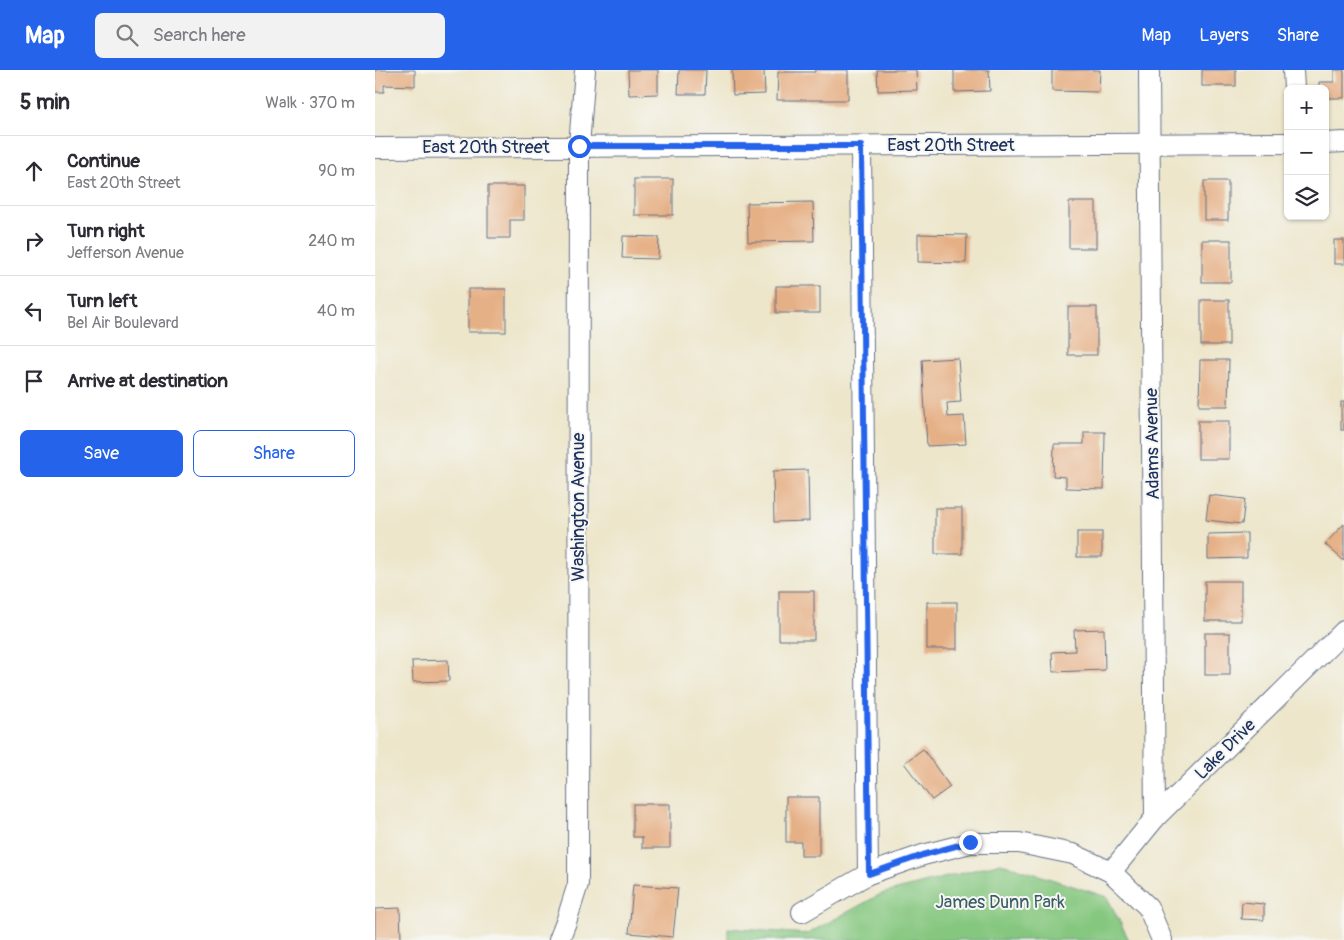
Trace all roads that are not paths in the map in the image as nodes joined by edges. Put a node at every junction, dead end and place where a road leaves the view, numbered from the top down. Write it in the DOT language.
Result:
graph roads {
  1 [pos="585,70"];
  2 [pos="1149,70"];
  3 [pos="1293,70"];
  4 [pos="1294,85"];
  5 [pos="1344,142"];
  6 [pos="1284,143"];
  7 [pos="1329,143"];
  8 [pos="1149,144"];
  9 [pos="579,146"];
  10 [pos="861,146"];
  11 [pos="375,148"];
  12 [pos="1344,631"];
  13 [pos="1155,818"];
  14 [pos="1111,872"];
  15 [pos="869,874"];
  16 [pos="802,912"];
  17 [pos="559,940"];
  18 [pos="1162,940"];
  1 -- 9 [label="street, Washington Avenue"];
  2 -- 8 [label="street, Adams Avenue"];
  3 -- 4 [label="street"];
  5 -- 7 [label="street"];
  6 -- 8 [label="street, East 20th Street"];
  8 -- 10 [label="street, East 20th Street"];
  8 -- 13 [label="street, Adams Avenue"];
  9 -- 10 [label="street, East 20th Street"];
  9 -- 11 [label="street, East 20th Street"];
  9 -- 17 [label="street, Washington Avenue"];
  10 -- 15 [label="street"];
  12 -- 13 [label="street, Lake Drive"];
  13 -- 14 [label="street, Lake Drive"];
  14 -- 15 [label="street"];
  14 -- 18 [label="street"];
  15 -- 16 [label="street"];
}
